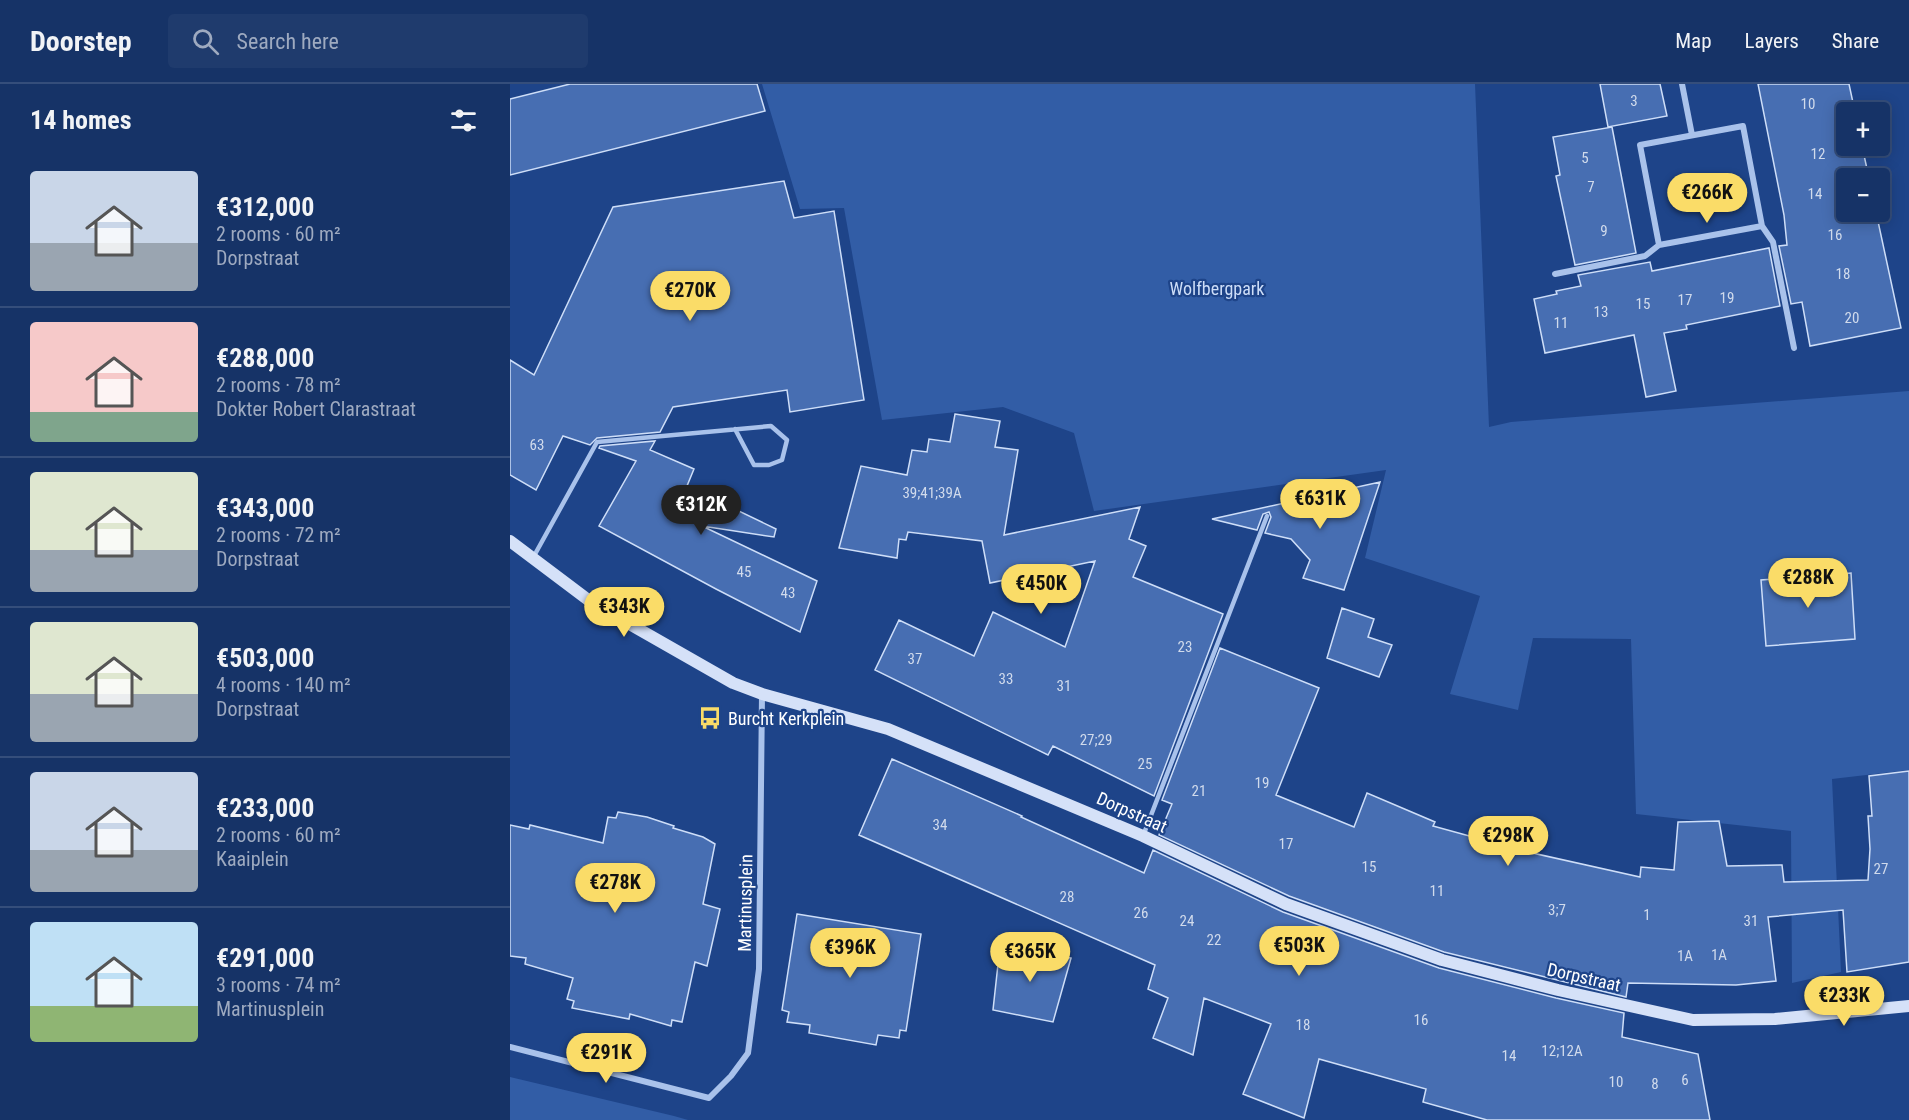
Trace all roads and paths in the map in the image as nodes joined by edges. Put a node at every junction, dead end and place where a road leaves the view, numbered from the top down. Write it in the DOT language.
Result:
graph roads {
  1 [pos="1682,84"];
  2 [pos="1692,135"];
  3 [pos="1762,226"];
  4 [pos="1659,245"];
  5 [pos="1555,274"];
  6 [pos="1794,348"];
  7 [pos="735,429"];
  8 [pos="1268,516"];
  9 [pos="510,541"];
  10 [pos="532,558"];
  11 [pos="762,694"];
  12 [pos="1143,836"];
  13 [pos="1909,1006"];
  14 [pos="510,1047"];
  1 -- 2 [label="street"];
  2 -- 3 [label="street"];
  2 -- 4 [label="street"];
  3 -- 4 [label="street"];
  3 -- 6 [label="street"];
  4 -- 5 [label="street"];
  7 -- 7 [label="lane"];
  7 -- 10 [label="lane"];
  8 -- 12 [label="lane"];
  9 -- 10 [label="street, Dorpstraat"];
  10 -- 11 [label="street, Dorpstraat"];
  11 -- 12 [label="street, Dorpstraat"];
  11 -- 14 [label="street, Martinusplein"];
  12 -- 13 [label="street, Dorpstraat"];
}
